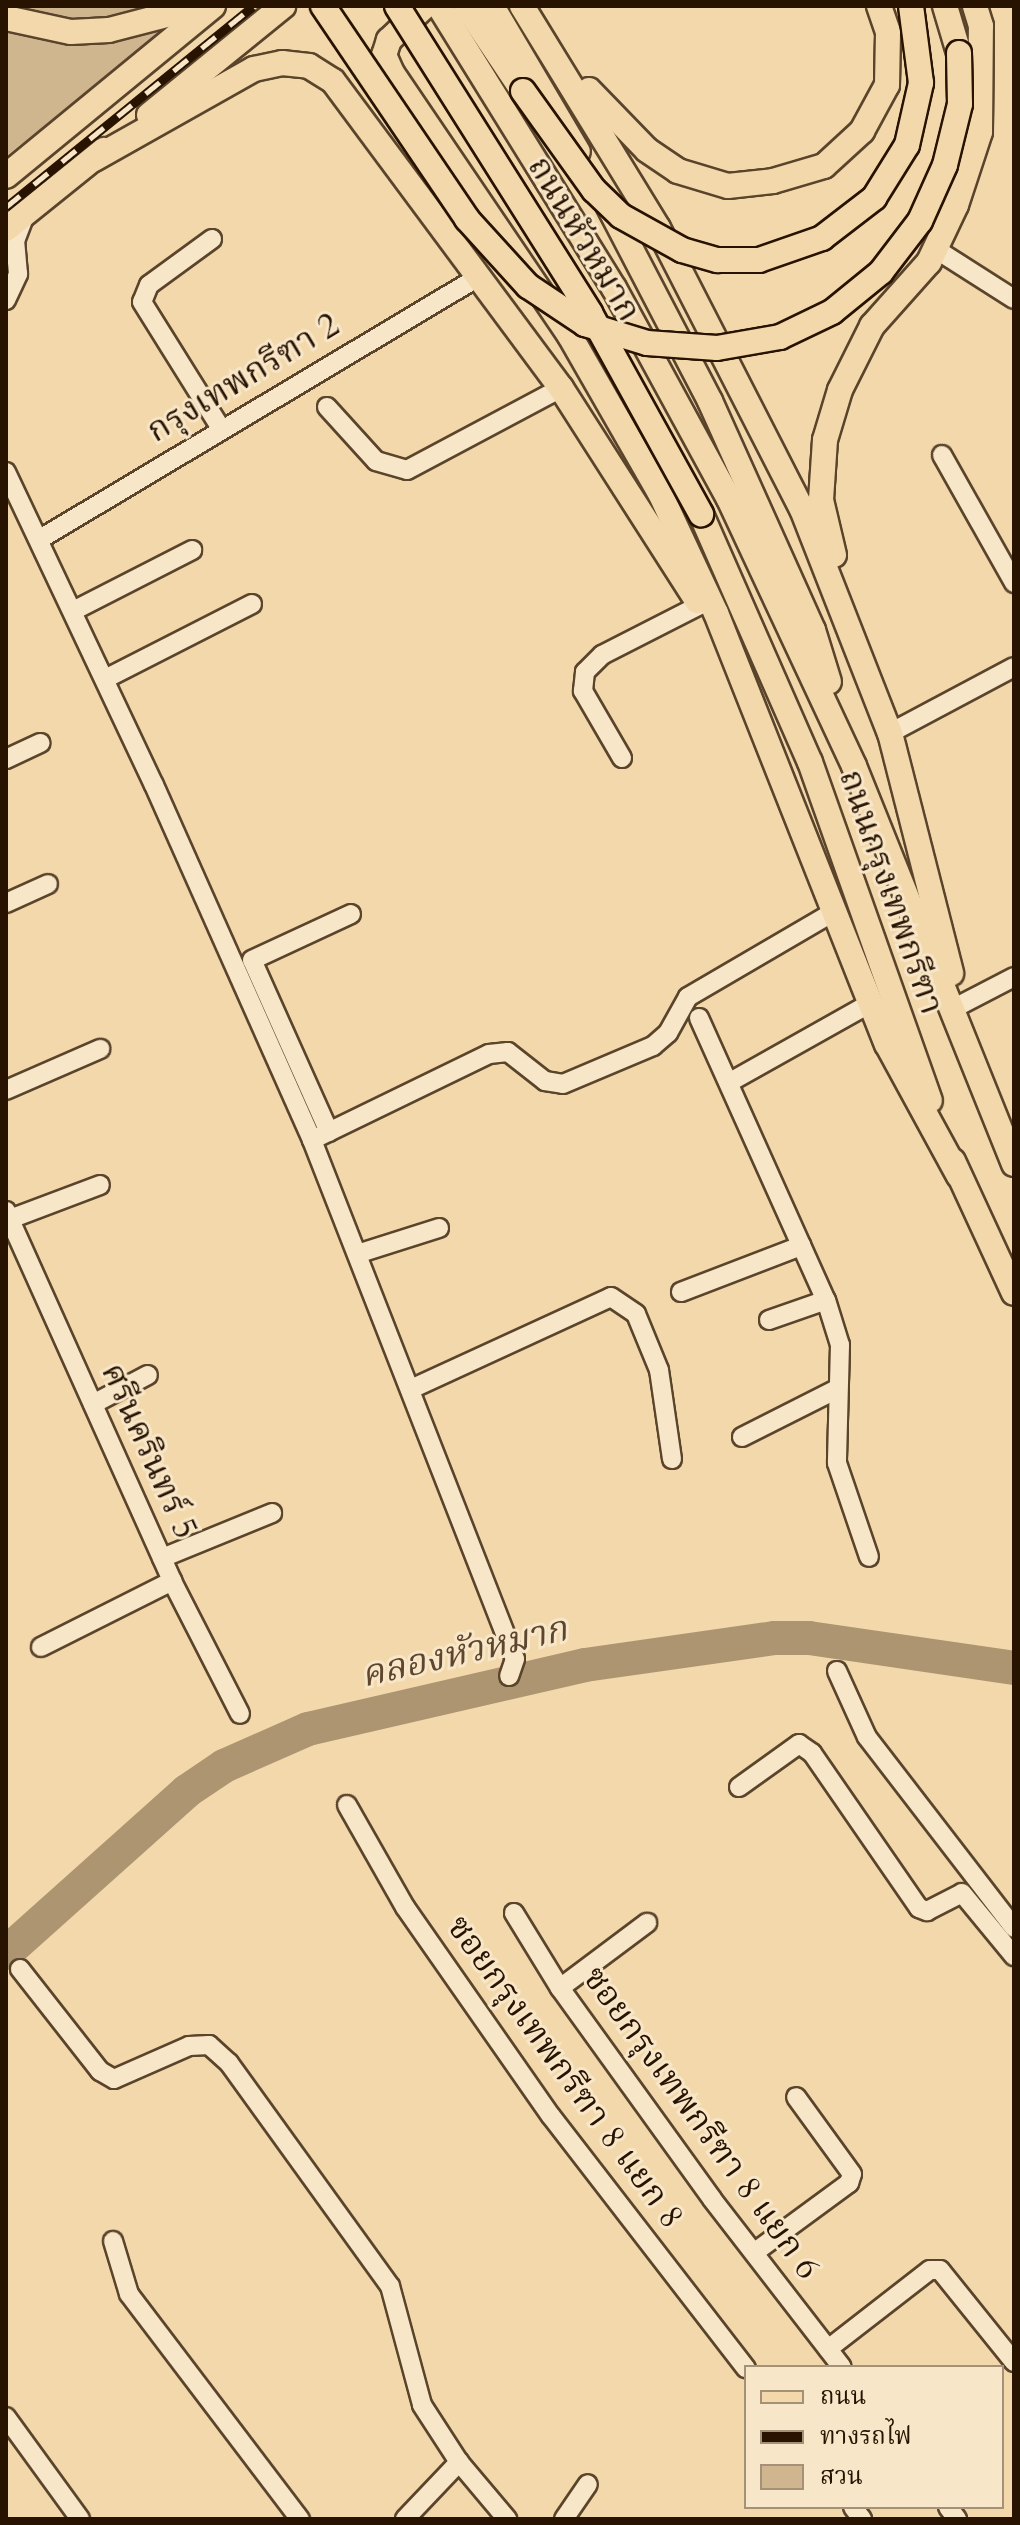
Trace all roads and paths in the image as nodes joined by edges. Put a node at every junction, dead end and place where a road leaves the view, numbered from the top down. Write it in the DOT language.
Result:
graph roads {
  1 [pos="202,6"];
  2 [pos="213,6"];
  3 [pos="283,6"];
  4 [pos="323,6"];
  5 [pos="397,6"];
  6 [pos="425,6"];
  7 [pos="439,6"];
  8 [pos="466,6"];
  9 [pos="492,6"];
  10 [pos="522,6"];
  11 [pos="879,6"];
  12 [pos="911,6"];
  13 [pos="945,6"];
  14 [pos="975,6"];
  15 [pos="6,18"];
  16 [pos="94,159"];
  17 [pos="6,176"];
  18 [pos="29,210"];
  19 [pos="6,229"];
  20 [pos="212,239"];
  21 [pos="937,250"];
  22 [pos="480,276"];
  23 [pos="1014,299"];
  24 [pos="6,300"];
  25 [pos="561,388"];
  26 [pos="327,407"];
  27 [pos="220,427"];
  28 [pos="942,455"];
  29 [pos="6,472"];
  30 [pos="729,499"];
  31 [pos="701,514"];
  32 [pos="40,539"];
  33 [pos="192,550"];
  34 [pos="1014,583"];
  35 [pos="252,604"];
  36 [pos="700,605"];
  37 [pos="73,611"];
  38 [pos="865,663"];
  39 [pos="1014,667"];
  40 [pos="105,679"];
  41 [pos="739,681"];
  42 [pos="890,733"];
  43 [pos="41,743"];
  44 [pos="622,758"];
  45 [pos="6,759"];
  46 [pos="854,766"];
  47 [pos="48,884"];
  48 [pos="6,903"];
  49 [pos="832,913"];
  50 [pos="351,914"];
  51 [pos="1014,977"];
  52 [pos="869,1004"];
  53 [pos="958,1006"];
  54 [pos="699,1018"];
  55 [pos="100,1049"];
  56 [pos="969,1049"];
  57 [pos="730,1082"];
  58 [pos="6,1090"];
  59 [pos="320,1136"];
  60 [pos="1014,1164"];
  61 [pos="959,1176"];
  62 [pos="100,1185"];
  63 [pos="9,1224"];
  64 [pos="439,1228"];
  65 [pos="801,1246"];
  66 [pos="357,1254"];
  67 [pos="681,1292"];
  68 [pos="1014,1293"];
  69 [pos="826,1300"];
  70 [pos="769,1320"];
  71 [pos="148,1375"];
  72 [pos="411,1389"];
  73 [pos="835,1390"];
  74 [pos="93,1404"];
  75 [pos="742,1437"];
  76 [pos="672,1459"];
  77 [pos="272,1513"];
  78 [pos="869,1557"];
  79 [pos="162,1558"];
  80 [pos="172,1581"];
  81 [pos="41,1647"];
  82 [pos="837,1671"];
  83 [pos="509,1676"];
  84 [pos="240,1714"];
  85 [pos="739,1787"];
  86 [pos="347,1805"];
  87 [pos="514,1913"];
  88 [pos="647,1923"];
  89 [pos="1014,1928"];
  90 [pos="1014,1956"];
  91 [pos="20,1969"];
  92 [pos="560,1988"];
  93 [pos="796,2097"];
  94 [pos="113,2241"];
  95 [pos="755,2252"];
  96 [pos="828,2349"];
  97 [pos="1012,2356"];
  98 [pos="744,2365"];
  99 [pos="840,2365"];
  100 [pos="6,2417"];
  101 [pos="459,2462"];
  102 [pos="588,2484"];
  103 [pos="80,2519"];
  104 [pos="300,2519"];
  105 [pos="405,2519"];
  106 [pos="507,2519"];
  107 [pos="564,2519"];
  1 -- 15 [label="main road"];
  2 -- 17 [label="main road"];
  3 -- 16 [label="main road"];
  4 -- 13 [label="main road, bridge"];
  5 -- 31 [label="main road, ถนนหัวหมาก, bridge"];
  6 -- 41 [label="main road"];
  7 -- 30 [label="main road, ถนนหัวหมาก"];
  8 -- 12 [label="main road, bridge"];
  9 -- 46 [label="main road"];
  10 -- 11 [label="main road"];
  10 -- 38 [label="main road, bridge"];
  14 -- 21 [label="main road"];
  16 -- 18 [label="main road"];
  16 -- 22 [label="main road"];
  18 -- 19 [label="main road"];
  18 -- 24 [label="street"];
  20 -- 27 [label="street"];
  21 -- 23 [label="street"];
  21 -- 38 [label="main road"];
  22 -- 25 [label="main road"];
  22 -- 27 [label="street, กรุงเทพกรีฑา 2"];
  25 -- 26 [label="street"];
  25 -- 36 [label="main road"];
  27 -- 32 [label="street, กรุงเทพกรีฑา 2"];
  28 -- 34 [label="street"];
  29 -- 32 [label="street"];
  30 -- 46 [label="main road, ถนนกรุงเทพกรีฑา"];
  31 -- 61 [label="main road, ถนนกรุงเทพกรีฑา"];
  32 -- 37 [label="street"];
  33 -- 37 [label="street"];
  35 -- 40 [label="street"];
  36 -- 41 [label="main road"];
  36 -- 44 [label="street"];
  37 -- 40 [label="street"];
  38 -- 42 [label="main road"];
  39 -- 42 [label="street"];
  40 -- 59 [label="street"];
  41 -- 49 [label="main road"];
  42 -- 53 [label="main road"];
  43 -- 45 [label="street"];
  46 -- 56 [label="main road, ถนนกรุงเทพกรีฑา"];
  47 -- 48 [label="street"];
  49 -- 52 [label="main road"];
  49 -- 59 [label="street"];
  50 -- 59 [label="street"];
  51 -- 53 [label="street"];
  52 -- 57 [label="street"];
  52 -- 61 [label="main road"];
  53 -- 56 [label="main road"];
  54 -- 57 [label="street"];
  55 -- 58 [label="street"];
  56 -- 60 [label="main road, ถนนกรุงเทพกรีฑา"];
  57 -- 65 [label="street"];
  59 -- 66 [label="street"];
  61 -- 68 [label="main road, ถนนกรุงเทพกรีฑา"];
  62 -- 63 [label="street"];
  63 -- 74 [label="street, ศรีนครินทร์ 5"];
  64 -- 66 [label="street"];
  65 -- 67 [label="street"];
  65 -- 69 [label="street"];
  66 -- 72 [label="street"];
  69 -- 70 [label="street"];
  69 -- 73 [label="street"];
  71 -- 74 [label="street"];
  72 -- 76 [label="street"];
  72 -- 83 [label="street"];
  73 -- 75 [label="street"];
  73 -- 78 [label="street"];
  74 -- 79 [label="street, ศรีนครินทร์ 5"];
  77 -- 79 [label="street"];
  79 -- 80 [label="street, ศรีนครินทร์ 5"];
  80 -- 81 [label="street"];
  80 -- 84 [label="street, ศรีนครินทร์ 5"];
  82 -- 89 [label="street"];
  85 -- 90 [label="street"];
  86 -- 98 [label="street, ซอยกรุงเทพกรีฑา 8 แยก 8"];
  87 -- 92 [label="street, ซอยกรุงเทพกรีฑา 8 แยก 6"];
  88 -- 92 [label="street"];
  91 -- 101 [label="street"];
  92 -- 95 [label="street, ซอยกรุงเทพกรีฑา 8 แยก 6"];
  93 -- 95 [label="street"];
  94 -- 104 [label="street"];
  95 -- 96 [label="street, ซอยกรุงเทพกรีฑา 8 แยก 6"];
  96 -- 97 [label="street"];
  96 -- 99 [label="street, ซอยกรุงเทพกรีฑา 8 แยก 6"];
  100 -- 103 [label="street"];
  101 -- 105 [label="street"];
  101 -- 106 [label="street"];
  102 -- 107 [label="street"];
}
